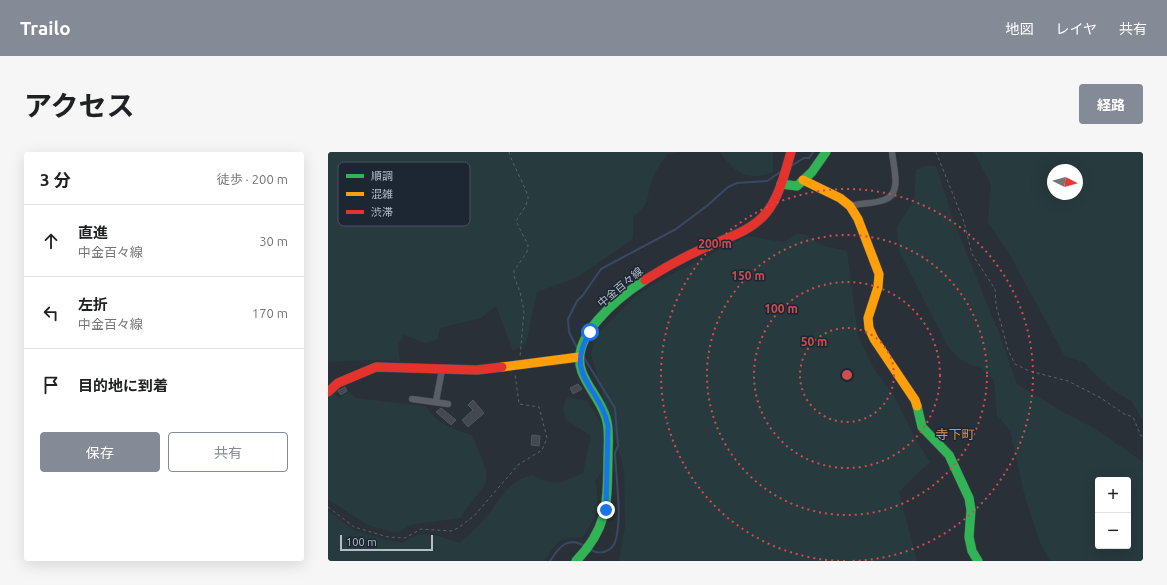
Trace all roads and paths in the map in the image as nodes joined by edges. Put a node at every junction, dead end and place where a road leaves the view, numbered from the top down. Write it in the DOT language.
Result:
graph roads {
  1 [pos="509,152"];
  2 [pos="791,152"];
  3 [pos="826,152"];
  4 [pos="892,152"];
  5 [pos="936,152"];
  6 [pos="803,180"];
  7 [pos="782,181"];
  8 [pos="850,206"];
  9 [pos="579,357"];
  10 [pos="517,364"];
  11 [pos="442,370"];
  12 [pos="328,392"];
  13 [pos="412,399"];
  14 [pos="436,401"];
  15 [pos="448,404"];
  16 [pos="1142,436"];
  17 [pos="328,507"];
  18 [pos="576,561"];
  19 [pos="978,561"];
  1 -- 10 [label="path"];
  2 -- 7 [label="street, 中金百々線"];
  3 -- 6 [label="street"];
  4 -- 8 [label="street"];
  5 -- 16 [label="path"];
  6 -- 7 [label="street"];
  6 -- 8 [label="street"];
  7 -- 9 [label="street, 中金百々線"];
  8 -- 19 [label="street"];
  9 -- 10 [label="street"];
  9 -- 18 [label="street, 中金百々線"];
  10 -- 11 [label="street"];
  10 -- 17 [label="path"];
  11 -- 12 [label="street"];
  11 -- 14 [label="street"];
  13 -- 14 [label="street"];
  14 -- 15 [label="street"];
}
